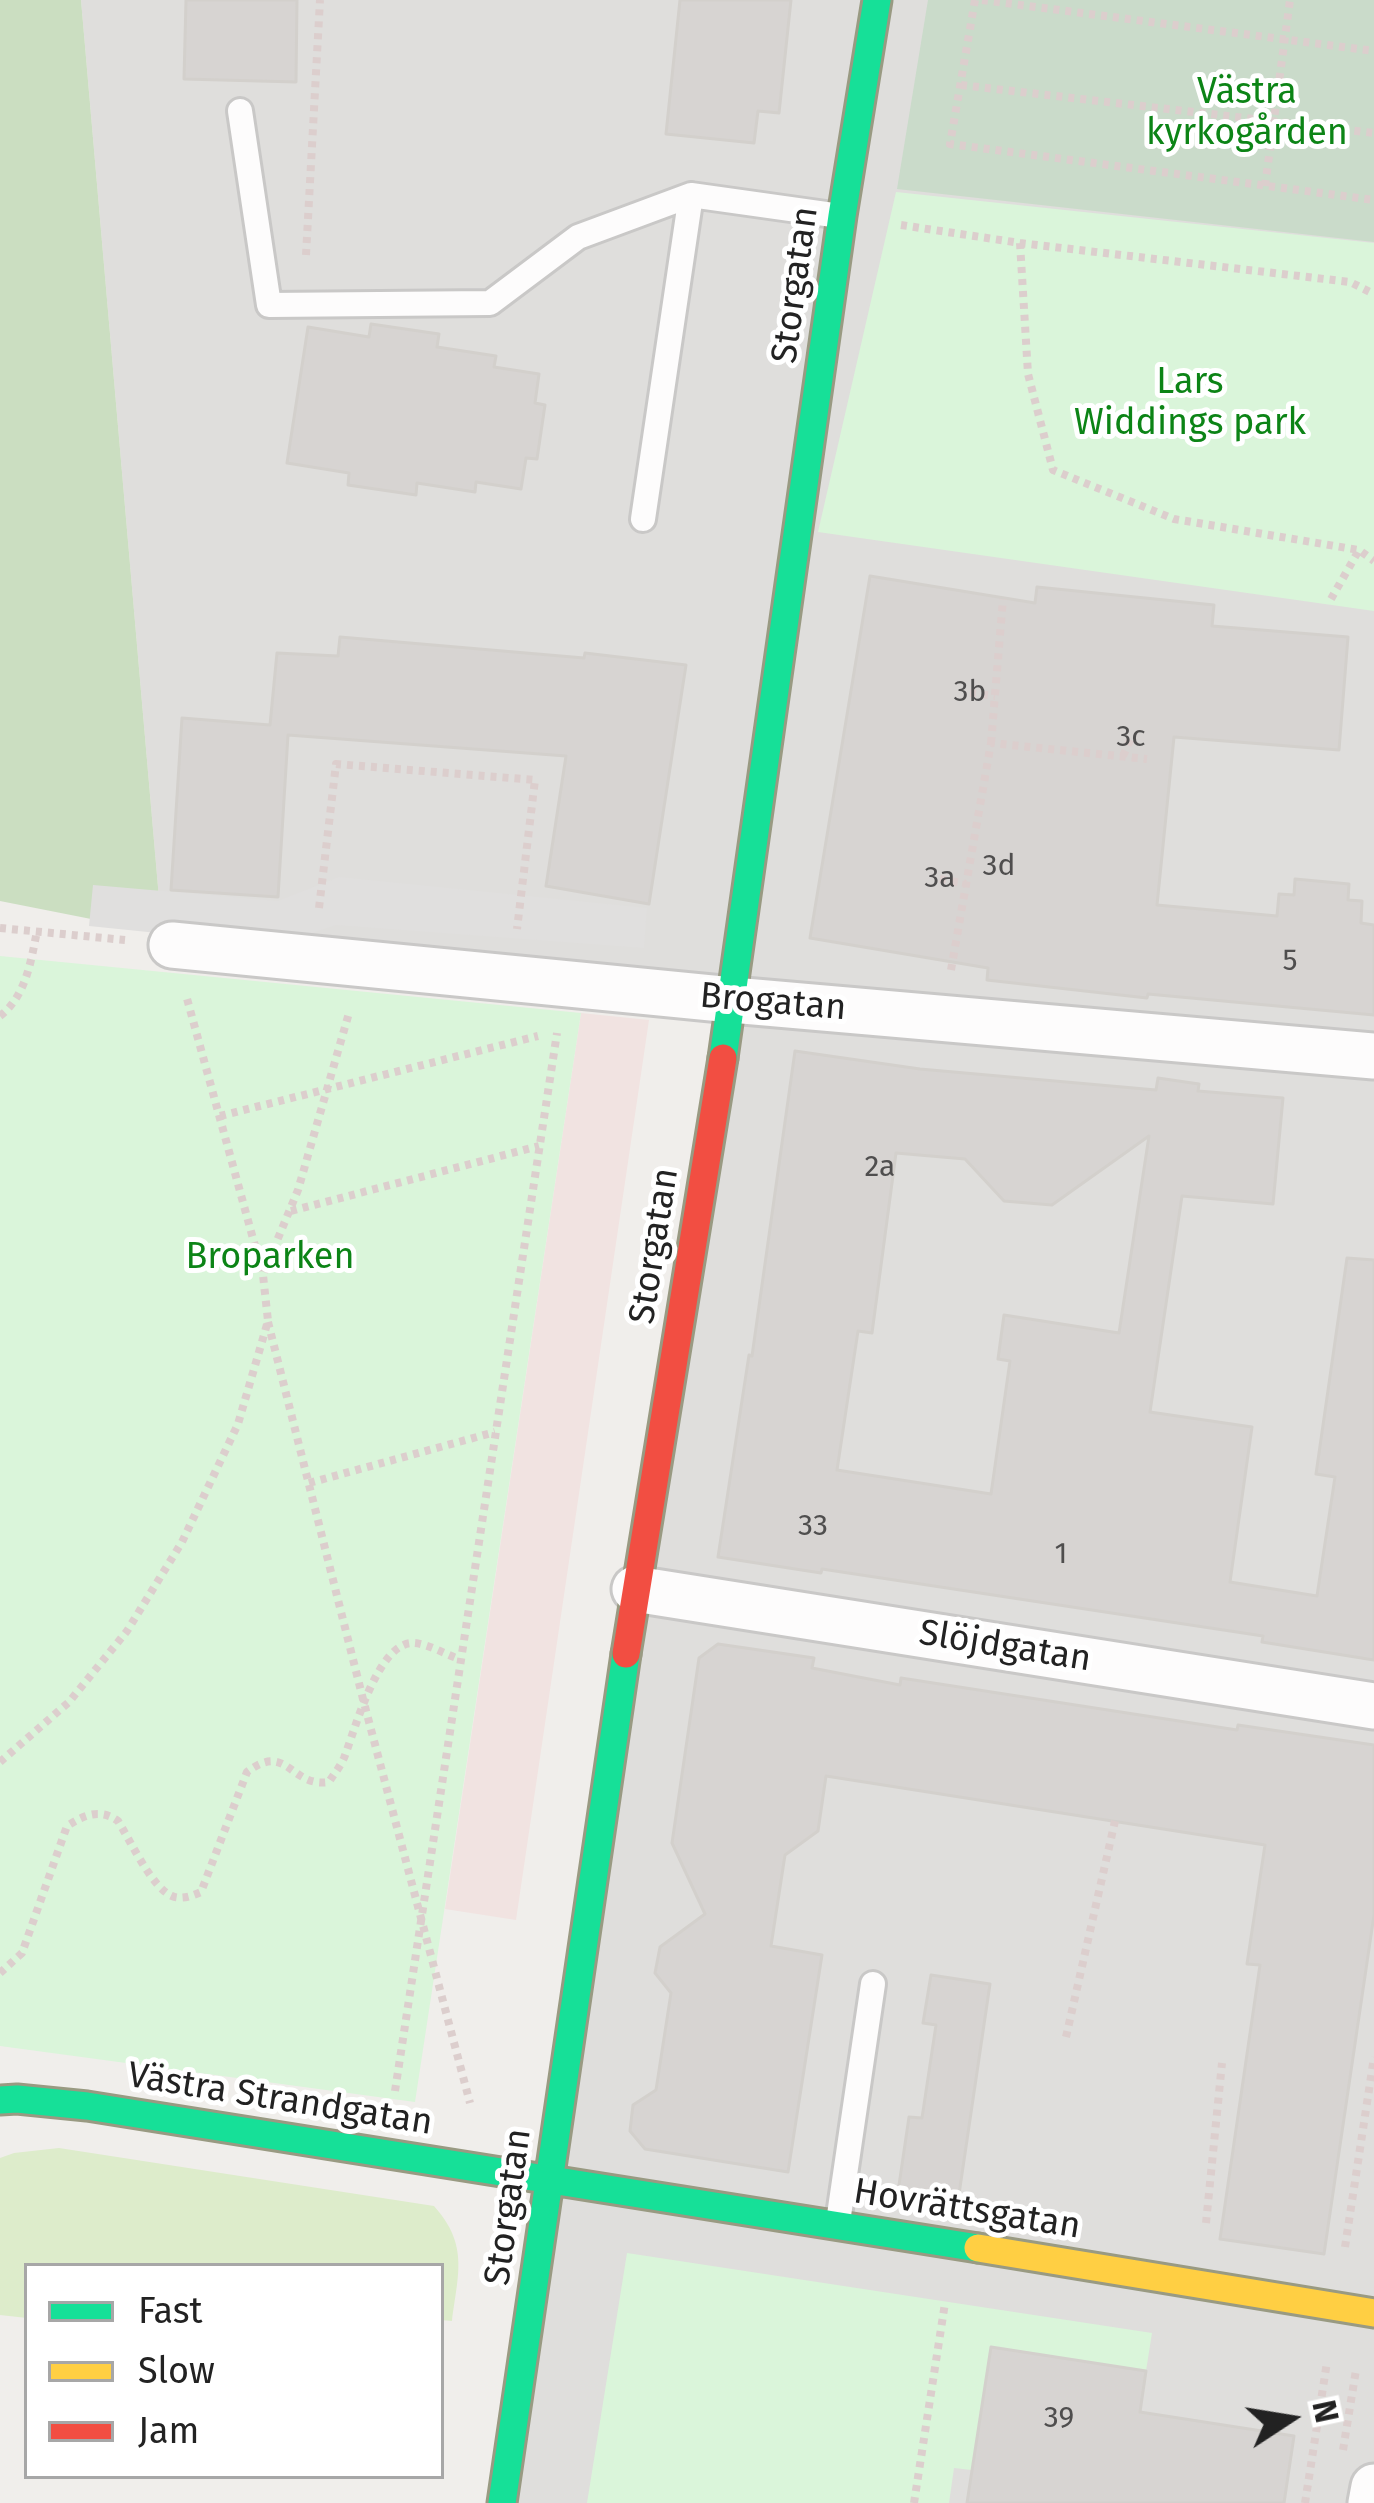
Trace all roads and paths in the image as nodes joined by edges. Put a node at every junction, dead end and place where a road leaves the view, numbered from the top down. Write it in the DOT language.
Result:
graph roads {
  1 [pos="320,0"];
  2 [pos="877,0"];
  3 [pos="979,0"];
  4 [pos="1290,0"];
  5 [pos="1284,40"];
  6 [pos="1374,52"];
  7 [pos="961,85"];
  8 [pos="240,111"];
  9 [pos="1274,121"];
  10 [pos="1374,133"];
  11 [pos="1265,186"];
  12 [pos="691,195"];
  13 [pos="1374,200"];
  14 [pos="842,216"];
  15 [pos="892,224"];
  16 [pos="1020,243"];
  17 [pos="1374,294"];
  18 [pos="304,305"];
  19 [pos="643,519"];
  20 [pos="1359,550"];
  21 [pos="1374,561"];
  22 [pos="1003,599"];
  23 [pos="1331,599"];
  24 [pos="970,693"];
  25 [pos="995,696"];
  26 [pos="1131,738"];
  27 [pos="991,743"];
  28 [pos="1123,756"];
  29 [pos="1147,759"];
  30 [pos="940,879"];
  31 [pos="966,884"];
  32 [pos="0,928"];
  33 [pos="37,931"];
  34 [pos="172,945"];
  35 [pos="313,960"];
  36 [pos="362,965"];
  37 [pos="511,978"];
  38 [pos="732,1000"];
  39 [pos="0,1016"];
  40 [pos="942,1019"];
  41 [pos="1374,1056"];
  42 [pos="328,1090"];
  43 [pos="220,1116"];
  44 [pos="539,1146"];
  45 [pos="291,1211"];
  46 [pos="263,1275"];
  47 [pos="268,1321"];
  48 [pos="495,1432"];
  49 [pos="309,1483"];
  50 [pos="635,1589"];
  51 [pos="459,1659"];
  52 [pos="364,1703"];
  53 [pos="1374,1706"];
  54 [pos="0,1762"];
  55 [pos="1115,1821"];
  56 [pos="421,1917"];
  57 [pos="0,1972"];
  58 [pos="873,1984"];
  59 [pos="1066,2037"];
  60 [pos="1222,2063"];
  61 [pos="394,2098"];
  62 [pos="0,2100"];
  63 [pos="474,2121"];
  64 [pos="549,2179"];
  65 [pos="837,2225"];
  66 [pos="1204,2237"];
  67 [pos="953,2244"];
  68 [pos="1370,2313"];
  69 [pos="1358,2474"];
  70 [pos="502,2503"];
  71 [pos="914,2503"];
  72 [pos="1372,2503"];
  1 -- 18 [label="path"];
  2 -- 14 [label="street, Storgatan"];
  3 -- 5 [label="path"];
  3 -- 7 [label="path"];
  4 -- 5 [label="path"];
  5 -- 6 [label="path"];
  5 -- 9 [label="path"];
  7 -- 9 [label="path"];
  7 -- 11 [label="path"];
  8 -- 18 [label="lane"];
  9 -- 10 [label="path"];
  9 -- 11 [label="path"];
  11 -- 13 [label="path"];
  12 -- 14 [label="lane"];
  12 -- 18 [label="lane"];
  12 -- 19 [label="lane"];
  14 -- 38 [label="street, Storgatan"];
  15 -- 16 [label="path"];
  16 -- 17 [label="path"];
  16 -- 20 [label="path"];
  20 -- 21 [label="path"];
  20 -- 23 [label="path"];
  22 -- 25 [label="path"];
  24 -- 25 [label="path"];
  25 -- 27 [label="path"];
  26 -- 28 [label="path"];
  27 -- 28 [label="path"];
  27 -- 31 [label="path"];
  28 -- 29 [label="path"];
  30 -- 31 [label="path"];
  31 -- 40 [label="path"];
  32 -- 33 [label="path"];
  33 -- 34 [label="path"];
  33 -- 39 [label="path"];
  34 -- 35 [label="street, Brogatan"];
  34 -- 43 [label="path"];
  35 -- 36 [label="street, Brogatan"];
  35 -- 37 [label="path"];
  36 -- 37 [label="street, Brogatan"];
  36 -- 42 [label="path"];
  37 -- 38 [label="street, Brogatan"];
  38 -- 40 [label="street, Brogatan"];
  38 -- 50 [label="street, Storgatan"];
  40 -- 41 [label="street, Brogatan"];
  42 -- 43 [label="path"];
  42 -- 44 [label="path"];
  42 -- 45 [label="path"];
  43 -- 46 [label="path"];
  44 -- 45 [label="path"];
  44 -- 48 [label="path"];
  45 -- 46 [label="path"];
  46 -- 47 [label="path"];
  47 -- 49 [label="path"];
  47 -- 54 [label="path"];
  48 -- 49 [label="path"];
  48 -- 51 [label="path"];
  49 -- 52 [label="path"];
  50 -- 53 [label="street, Slöjdgatan"];
  50 -- 64 [label="street, Storgatan"];
  51 -- 52 [label="path"];
  51 -- 56 [label="path"];
  52 -- 56 [label="path"];
  52 -- 57 [label="path"];
  55 -- 59 [label="path"];
  56 -- 61 [label="path"];
  56 -- 63 [label="path"];
  58 -- 65 [label="lane"];
  60 -- 66 [label="path"];
  62 -- 64 [label="street, Västra Strandgatan"];
  64 -- 65 [label="street, Hovrättsgatan"];
  64 -- 70 [label="street, Storgatan"];
  65 -- 67 [label="street, Hovrättsgatan"];
  67 -- 68 [label="street, Hovrättsgatan"];
  67 -- 71 [label="path"];
  68 -- 69 [label="path"];
  69 -- 72 [label="street"];
}
